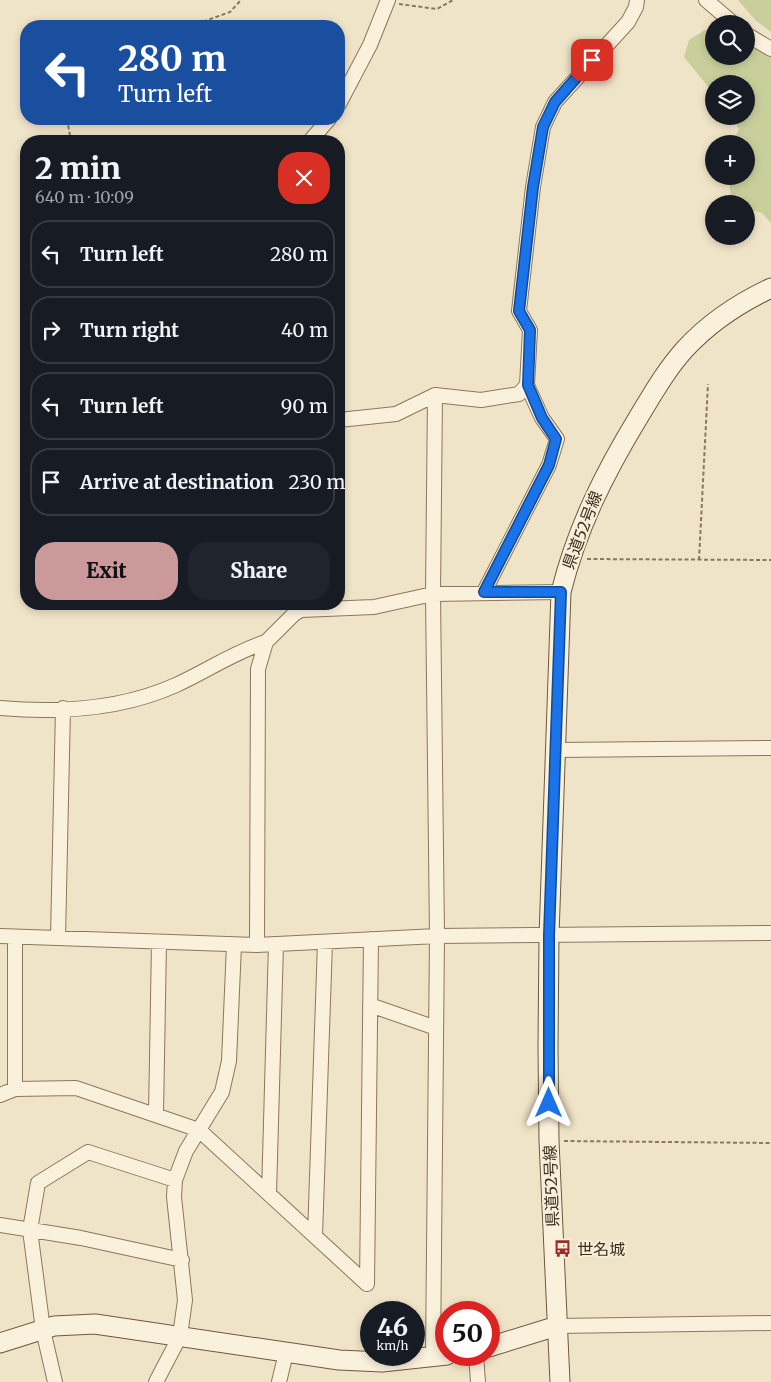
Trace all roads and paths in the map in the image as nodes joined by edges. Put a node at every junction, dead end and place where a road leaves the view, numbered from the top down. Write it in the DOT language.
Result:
graph roads {
  1 [pos="241,0"];
  2 [pos="453,0"];
  3 [pos="637,0"];
  4 [pos="706,0"];
  5 [pos="388,1"];
  6 [pos="724,15"];
  7 [pos="208,20"];
  8 [pos="755,39"];
  9 [pos="771,49"];
  10 [pos="345,95"];
  11 [pos="324,125"];
  12 [pos="315,135"];
  13 [pos="771,288"];
  14 [pos="708,384"];
  15 [pos="528,385"];
  16 [pos="435,395"];
  17 [pos="345,419"];
  18 [pos="570,559"];
  19 [pos="698,560"];
  20 [pos="771,560"];
  21 [pos="484,592"];
  22 [pos="561,592"];
  23 [pos="433,594"];
  24 [pos="345,608"];
  25 [pos="301,610"];
  26 [pos="266,642"];
  27 [pos="0,708"];
  28 [pos="63,708"];
  29 [pos="771,748"];
  30 [pos="556,750"];
  31 [pos="771,933"];
  32 [pos="0,936"];
  33 [pos="437,936"];
  34 [pos="549,936"];
  35 [pos="16,937"];
  36 [pos="58,938"];
  37 [pos="371,939"];
  38 [pos="159,942"];
  39 [pos="325,942"];
  40 [pos="234,944"];
  41 [pos="276,944"];
  42 [pos="257,945"];
  43 [pos="370,1005"];
  44 [pos="436,1028"];
  45 [pos="15,1089"];
  46 [pos="0,1095"];
  47 [pos="156,1115"];
  48 [pos="199,1130"];
  49 [pos="549,1141"];
  50 [pos="771,1143"];
  51 [pos="175,1180"];
  52 [pos="269,1194"];
  53 [pos="0,1225"];
  54 [pos="30,1230"];
  55 [pos="315,1236"];
  56 [pos="182,1260"];
  57 [pos="439,1301"];
  58 [pos="771,1323"];
  59 [pos="557,1326"];
  60 [pos="43,1330"];
  61 [pos="180,1336"];
  62 [pos="0,1343"];
  63 [pos="500,1343"];
  64 [pos="286,1353"];
  65 [pos="435,1357"];
  66 [pos="477,1366"];
  67 [pos="56,1382"];
  68 [pos="156,1382"];
  69 [pos="278,1382"];
  70 [pos="478,1382"];
  71 [pos="560,1382"];
  1 -- 7 [label="path"];
  2 -- 5 [label="path"];
  3 -- 15 [label="street"];
  4 -- 6 [label="street"];
  5 -- 10 [label="street"];
  8 -- 9 [label="street"];
  11 -- 12 [label="street"];
  13 -- 18 [label="main road, 県道52号線"];
  14 -- 19 [label="path"];
  15 -- 16 [label="street"];
  15 -- 21 [label="street"];
  16 -- 17 [label="street"];
  16 -- 23 [label="street"];
  18 -- 19 [label="path"];
  18 -- 22 [label="main road, 県道52号線"];
  19 -- 20 [label="path"];
  21 -- 22 [label="street"];
  21 -- 23 [label="street"];
  22 -- 30 [label="main road, 県道52号線"];
  23 -- 24 [label="street"];
  23 -- 33 [label="street"];
  25 -- 26 [label="street"];
  26 -- 28 [label="street"];
  26 -- 42 [label="street"];
  27 -- 28 [label="street"];
  28 -- 36 [label="street"];
  29 -- 30 [label="street"];
  30 -- 34 [label="main road, 県道52号線"];
  31 -- 34 [label="street"];
  32 -- 35 [label="street"];
  33 -- 34 [label="street"];
  33 -- 37 [label="street"];
  33 -- 44 [label="street"];
  34 -- 49 [label="main road, 県道52号線"];
  35 -- 36 [label="street"];
  35 -- 45 [label="street"];
  36 -- 38 [label="street"];
  37 -- 39 [label="street"];
  37 -- 43 [label="street"];
  38 -- 40 [label="street"];
  38 -- 47 [label="street"];
  39 -- 41 [label="street"];
  39 -- 55 [label="street"];
  40 -- 42 [label="street"];
  40 -- 48 [label="street"];
  41 -- 42 [label="street"];
  41 -- 52 [label="street"];
  43 -- 44 [label="street"];
  43 -- 55 [label="street"];
  44 -- 57 [label="street"];
  45 -- 46 [label="street"];
  45 -- 47 [label="street"];
  47 -- 48 [label="street"];
  48 -- 51 [label="street"];
  48 -- 52 [label="street"];
  49 -- 50 [label="path"];
  49 -- 59 [label="main road, 県道52号線"];
  51 -- 54 [label="street"];
  51 -- 56 [label="street"];
  52 -- 55 [label="street"];
  53 -- 54 [label="street"];
  54 -- 56 [label="street"];
  54 -- 60 [label="street"];
  56 -- 61 [label="street"];
  58 -- 59 [label="street"];
  59 -- 63 [label="main road"];
  59 -- 71 [label="main road, 県道52号線"];
  60 -- 61 [label="main road"];
  60 -- 62 [label="main road"];
  60 -- 67 [label="street"];
  61 -- 64 [label="main road"];
  61 -- 68 [label="street"];
  64 -- 65 [label="main road"];
  64 -- 69 [label="street"];
  66 -- 70 [label="street"];
}
